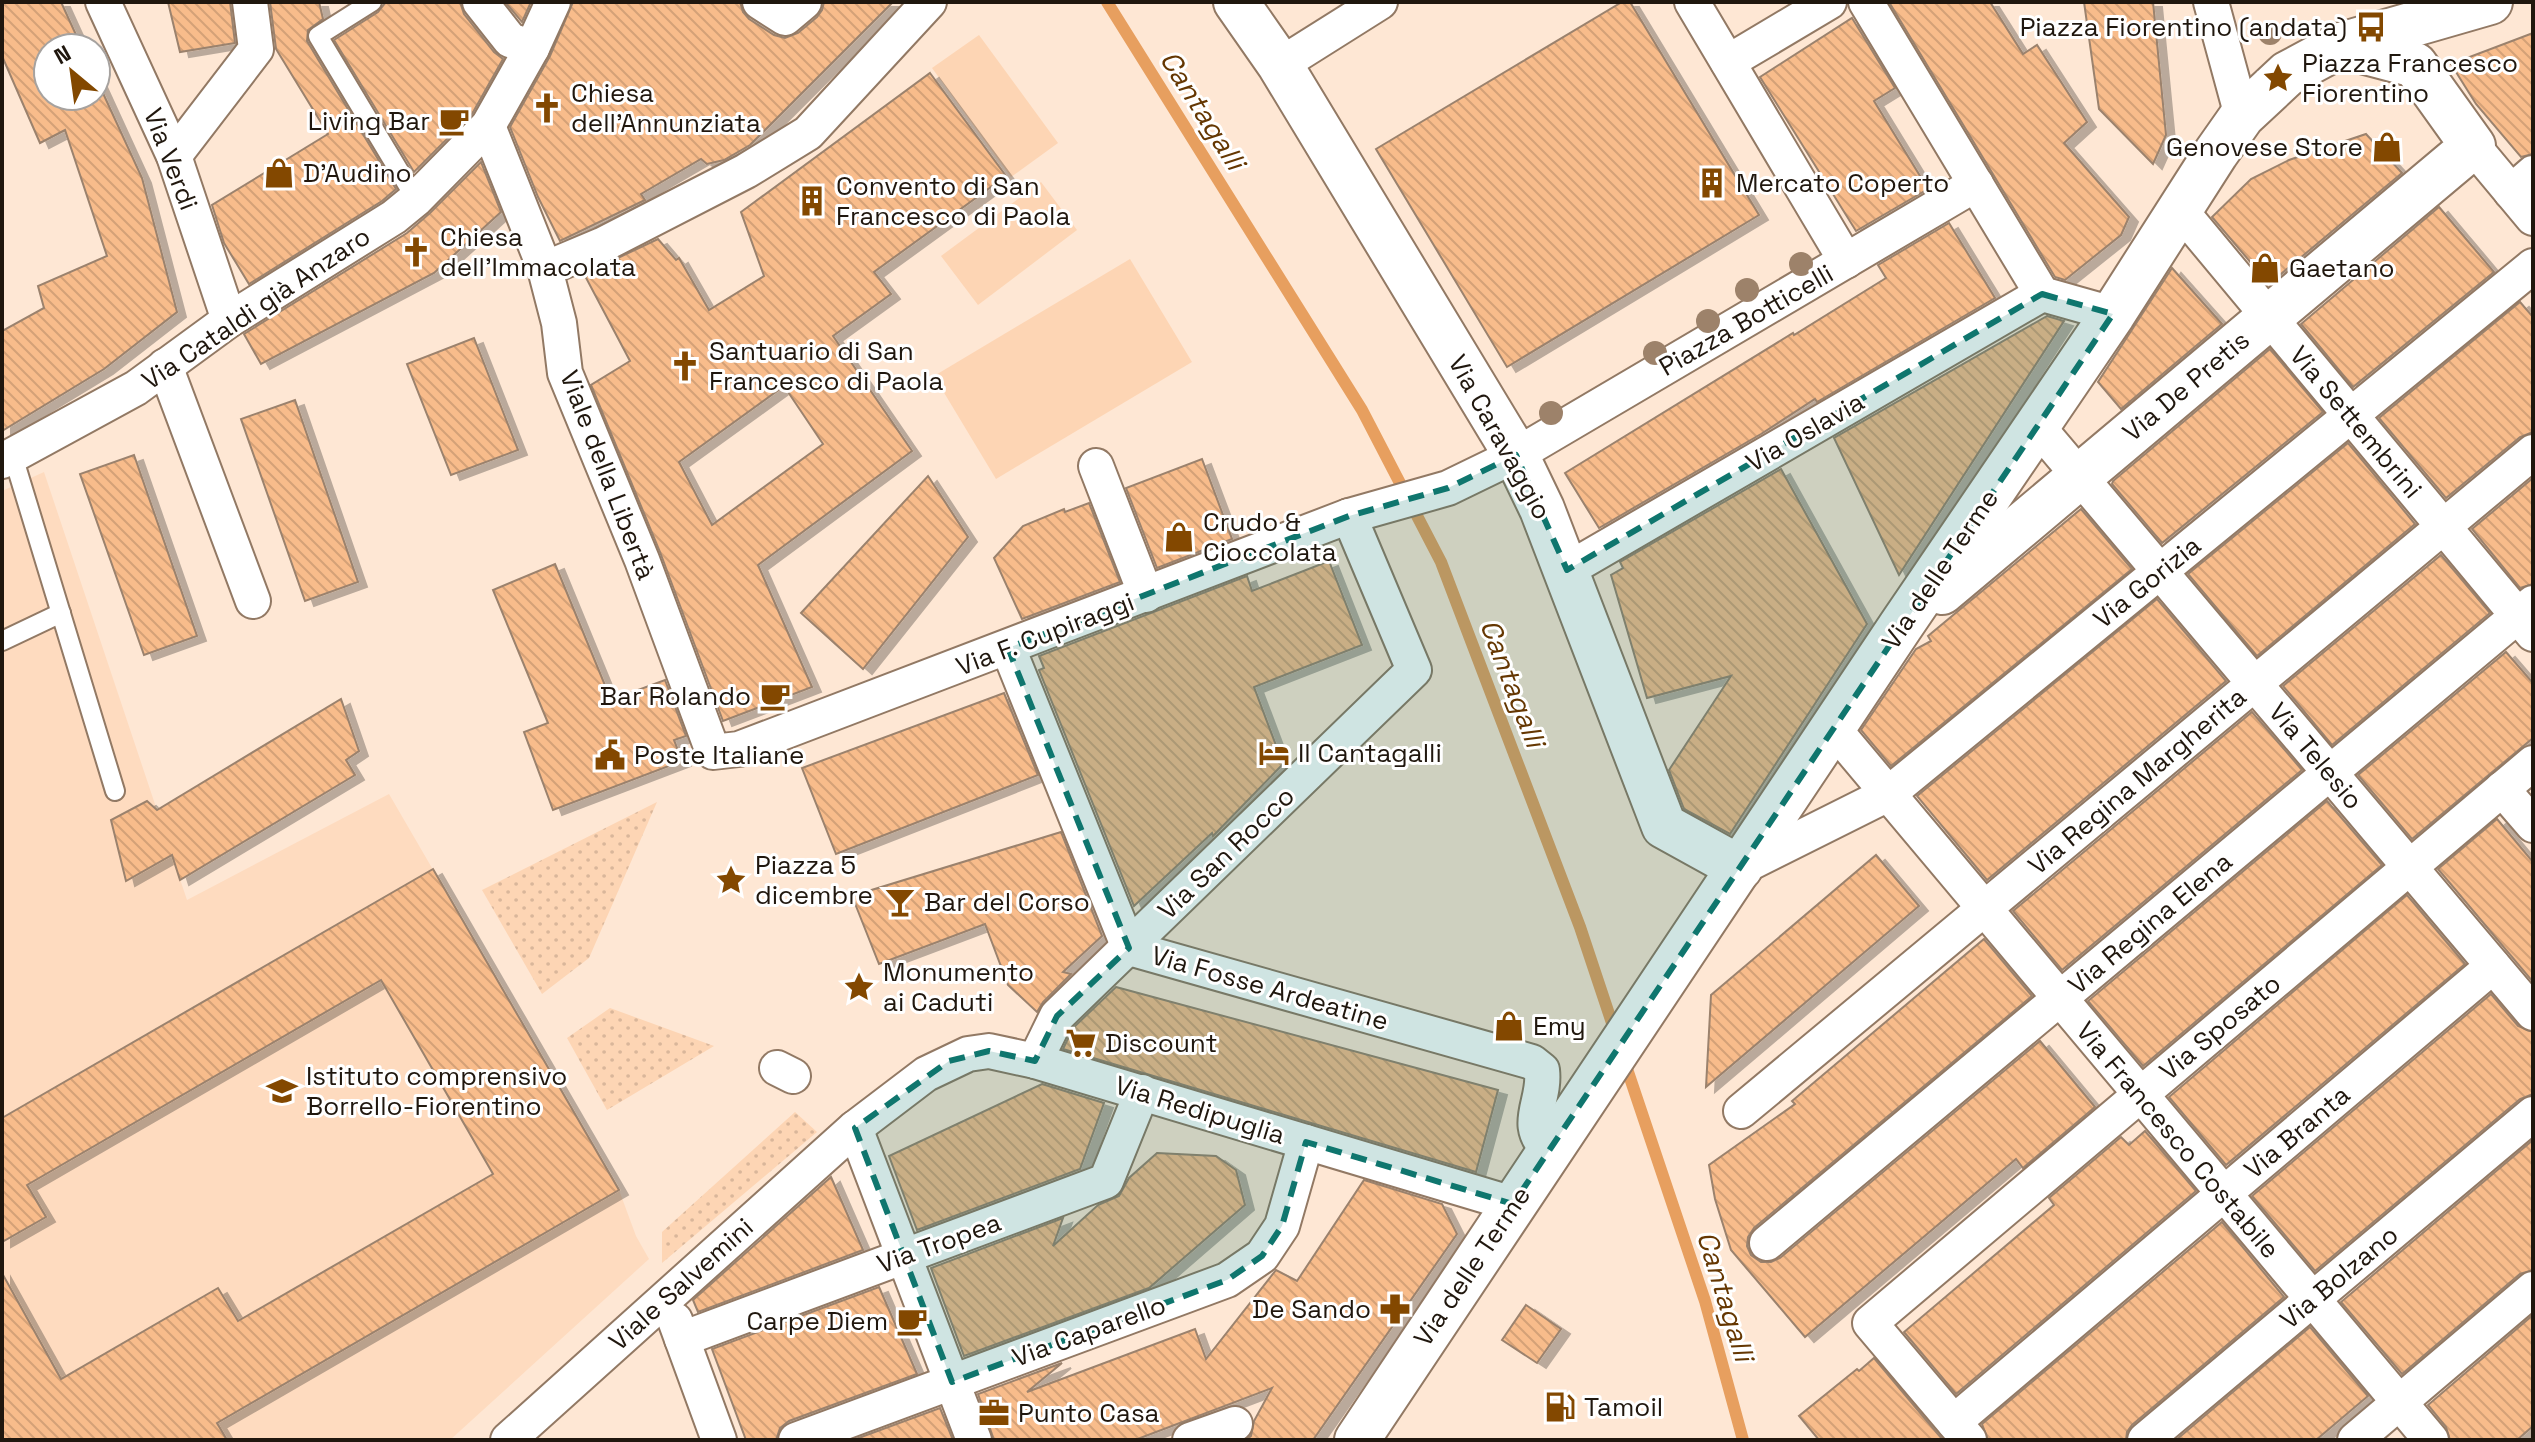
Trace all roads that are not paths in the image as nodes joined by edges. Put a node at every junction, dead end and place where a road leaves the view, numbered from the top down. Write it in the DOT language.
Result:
graph roads {
  1 [pos="103,2"];
  2 [pos="250,2"];
  3 [pos="372,2"];
  4 [pos="480,2"];
  5 [pos="553,2"];
  6 [pos="929,2"];
  7 [pos="1236,2"];
  8 [pos="1380,2"];
  9 [pos="1692,2"];
  10 [pos="1829,2"];
  11 [pos="1866,2"];
  12 [pos="2211,2"];
  13 [pos="2471,8"];
  14 [pos="2341,45"];
  15 [pos="532,48"];
  16 [pos="1728,62"];
  17 [pos="1280,65"];
  18 [pos="2415,65"];
  19 [pos="2242,116"];
  20 [pos="488,126"];
  21 [pos="2473,146"];
  22 [pos="174,156"];
  23 [pos="2522,182"];
  24 [pos="1976,184"];
  25 [pos="416,199"];
  26 [pos="2180,210"];
  27 [pos="2533,218"];
  28 [pos="1846,261"];
  29 [pos="2533,266"];
  30 [pos="545,269"];
  31 [pos="2042,294"];
  32 [pos="2113,314"];
  33 [pos="2269,317"];
  34 [pos="229,320"];
  35 [pos="165,366"];
  36 [pos="2350,415"];
  37 [pos="2037,426"];
  38 [pos="2533,452"];
  39 [pos="1516,455"];
  40 [pos="8,458"];
  41 [pos="1096,466"];
  42 [pos="2079,476"];
  43 [pos="1448,488"];
  44 [pos="1349,516"];
  45 [pos="2444,526"];
  46 [pos="1567,570"];
  47 [pos="2160,571"];
  48 [pos="1146,595"];
  49 [pos="253,601"];
  50 [pos="61,613"];
  51 [pos="2528,617"];
  52 [pos="1900,627"];
  53 [pos="2,641"];
  54 [pos="1008,648"];
  55 [pos="2254,683"];
  56 [pos="1833,728"];
  57 [pos="739,749"];
  58 [pos="2533,763"];
  59 [pos="2330,773"];
  60 [pos="2502,789"];
  61 [pos="115,791"];
  62 [pos="1888,794"];
  63 [pos="2533,825"];
  64 [pos="2410,867"];
  65 [pos="1740,868"];
  66 [pos="1984,909"];
  67 [pos="1129,948"];
  68 [pos="2493,966"];
  69 [pos="2059,999"];
  70 [pos="2533,1013"];
  71 [pos="1035,1061"];
  72 [pos="1142,1092"];
  73 [pos="2140,1095"];
  74 [pos="1741,1111"];
  75 [pos="2533,1114"];
  76 [pos="855,1128"];
  77 [pos="1306,1142"];
  78 [pos="1550,1151"];
  79 [pos="2224,1194"];
  80 [pos="1513,1204"];
  81 [pos="1767,1243"];
  82 [pos="904,1256"];
  83 [pos="2533,1289"];
  84 [pos="667,1297"];
  85 [pos="2313,1299"];
  86 [pos="682,1339"];
  87 [pos="952,1382"];
  88 [pos="2399,1402"];
  89 [pos="1235,1424"];
  90 [pos="1372,1431"];
  91 [pos="1962,1431"];
  92 [pos="508,1440"];
  93 [pos="719,1440"];
  94 [pos="796,1440"];
  95 [pos="974,1440"];
  96 [pos="1190,1440"];
  97 [pos="2145,1440"];
  98 [pos="2355,1440"];
  99 [pos="2431,1440"];
  1 -- 22 [label="street, Via Verdi"];
  2 -- 22 [label="street"];
  3 -- 25 [label="lane"];
  4 -- 15 [label="street"];
  5 -- 15 [label="street, Via Cataldi già Anzaro"];
  6 -- 30 [label="street"];
  7 -- 17 [label="main road, Via Caravaggio"];
  8 -- 17 [label="street"];
  9 -- 16 [label="street"];
  10 -- 16 [label="street"];
  11 -- 24 [label="street"];
  12 -- 19 [label="street"];
  13 -- 14 [label="main road, Via delle Terme"];
  13 -- 18 [label="main road"];
  14 -- 18 [label="main road"];
  14 -- 19 [label="main road, Via delle Terme"];
  15 -- 20 [label="street, Via Cataldi già Anzaro"];
  16 -- 28 [label="street"];
  17 -- 39 [label="main road, Via Caravaggio"];
  18 -- 21 [label="main road"];
  19 -- 26 [label="main road, Via delle Terme"];
  20 -- 25 [label="street, Via Cataldi già Anzaro"];
  20 -- 30 [label="street, Viale della Libertà"];
  21 -- 23 [label="street"];
  21 -- 33 [label="main road, Via De Pretis"];
  22 -- 34 [label="street, Via Verdi"];
  23 -- 27 [label="street"];
  24 -- 28 [label="street, Piazza Botticelli"];
  24 -- 31 [label="street"];
  25 -- 34 [label="street, Via Cataldi già Anzaro"];
  26 -- 32 [label="main road, Via delle Terme"];
  26 -- 33 [label="street, Via Settembrini"];
  28 -- 39 [label="street, Piazza Botticelli"];
  29 -- 36 [label="street, Via Gorizia"];
  30 -- 57 [label="street, Viale della Libertà"];
  31 -- 32 [label="street"];
  31 -- 46 [label="street, Via Oslavia"];
  32 -- 37 [label="main road, Via delle Terme"];
  33 -- 36 [label="street, Via Settembrini"];
  33 -- 42 [label="main road, Via De Pretis"];
  34 -- 35 [label="street, Via Cataldi già Anzaro"];
  35 -- 40 [label="street, Via Cataldi già Anzaro"];
  35 -- 49 [label="street"];
  36 -- 45 [label="street, Via Settembrini"];
  36 -- 47 [label="street, Via Gorizia"];
  37 -- 42 [label="street, Via Telesio"];
  37 -- 52 [label="main road, Via delle Terme"];
  38 -- 45 [label="street, Via Regina Margherita"];
  39 -- 43 [label="street, Piazza Botticelli"];
  39 -- 46 [label="main road, Via Caravaggio"];
  40 -- 50 [label="lane"];
  41 -- 48 [label="street"];
  42 -- 47 [label="street, Via Telesio"];
  42 -- 52 [label="main road, Via De Pretis"];
  43 -- 44 [label="street, Via F. Cupiraggi"];
  44 -- 48 [label="street, Via F. Cupiraggi"];
  44 -- 67 [label="street, Via San Rocco"];
  45 -- 51 [label="street, Via Settembrini"];
  45 -- 55 [label="street, Via Regina Margherita"];
  46 -- 65 [label="main road, Via Caravaggio"];
  47 -- 55 [label="street, Via Telesio"];
  47 -- 62 [label="street, Via Gorizia"];
  48 -- 54 [label="street, Via F. Cupiraggi"];
  50 -- 53 [label="lane"];
  50 -- 61 [label="lane"];
  51 -- 59 [label="street, Via Regina Elena"];
  52 -- 56 [label="main road, Via delle Terme"];
  54 -- 57 [label="street, Via F. Cupiraggi"];
  54 -- 67 [label="street, Via Fosse Ardeatine"];
  55 -- 59 [label="street, Via Telesio"];
  55 -- 66 [label="street, Via Regina Margherita"];
  56 -- 62 [label="street, Via Francesco Costabile"];
  56 -- 65 [label="main road, Via delle Terme"];
  58 -- 60 [label="street, Via Sposato"];
  59 -- 64 [label="street, Via Telesio"];
  59 -- 69 [label="street, Via Regina Elena"];
  60 -- 63 [label="street"];
  60 -- 64 [label="street, Via Sposato"];
  62 -- 65 [label="street, Via Gorizia"];
  62 -- 66 [label="street, Via Francesco Costabile"];
  64 -- 68 [label="street, Via Telesio"];
  64 -- 73 [label="street, Via Sposato"];
  65 -- 78 [label="main road, Via delle Terme"];
  66 -- 69 [label="street, Via Francesco Costabile"];
  66 -- 74 [label="street, Via Regina Margherita"];
  67 -- 71 [label="street, Via San Rocco"];
  67 -- 78 [label="street, Via Fosse Ardeatine"];
  68 -- 70 [label="street, Via Telesio"];
  68 -- 79 [label="street, Via Branta"];
  69 -- 73 [label="street, Via Francesco Costabile"];
  69 -- 81 [label="street, Via Regina Elena"];
  71 -- 72 [label="street, Via Redipuglia"];
  71 -- 76 [label="street, Via Redipuglia"];
  72 -- 77 [label="street, Via Redipuglia"];
  72 -- 82 [label="street, Via Tropea"];
  73 -- 79 [label="street, Via Francesco Costabile"];
  73 -- 91 [label="street, Via Sposato"];
  75 -- 85 [label="street, Via Bolzano"];
  76 -- 82 [label="street"];
  76 -- 84 [label="street, Viale Salvemini"];
  77 -- 80 [label="street, Via Redipuglia"];
  77 -- 87 [label="street, Via Caparello"];
  78 -- 80 [label="main road, Via delle Terme"];
  79 -- 85 [label="street, Via Francesco Costabile"];
  79 -- 91 [label="street, Via Branta"];
  80 -- 90 [label="main road, Via delle Terme"];
  82 -- 86 [label="street, Via Tropea"];
  82 -- 87 [label="street"];
  83 -- 88 [label="street"];
  84 -- 86 [label="street"];
  84 -- 92 [label="street, Viale Salvemini"];
  85 -- 88 [label="street, Via Francesco Costabile"];
  85 -- 97 [label="street, Via Bolzano"];
  86 -- 93 [label="street"];
  87 -- 94 [label="street, Via Caparello"];
  87 -- 95 [label="street"];
  88 -- 98 [label="street"];
  88 -- 99 [label="street, Via Francesco Costabile"];
  89 -- 96 [label="street"];
}
